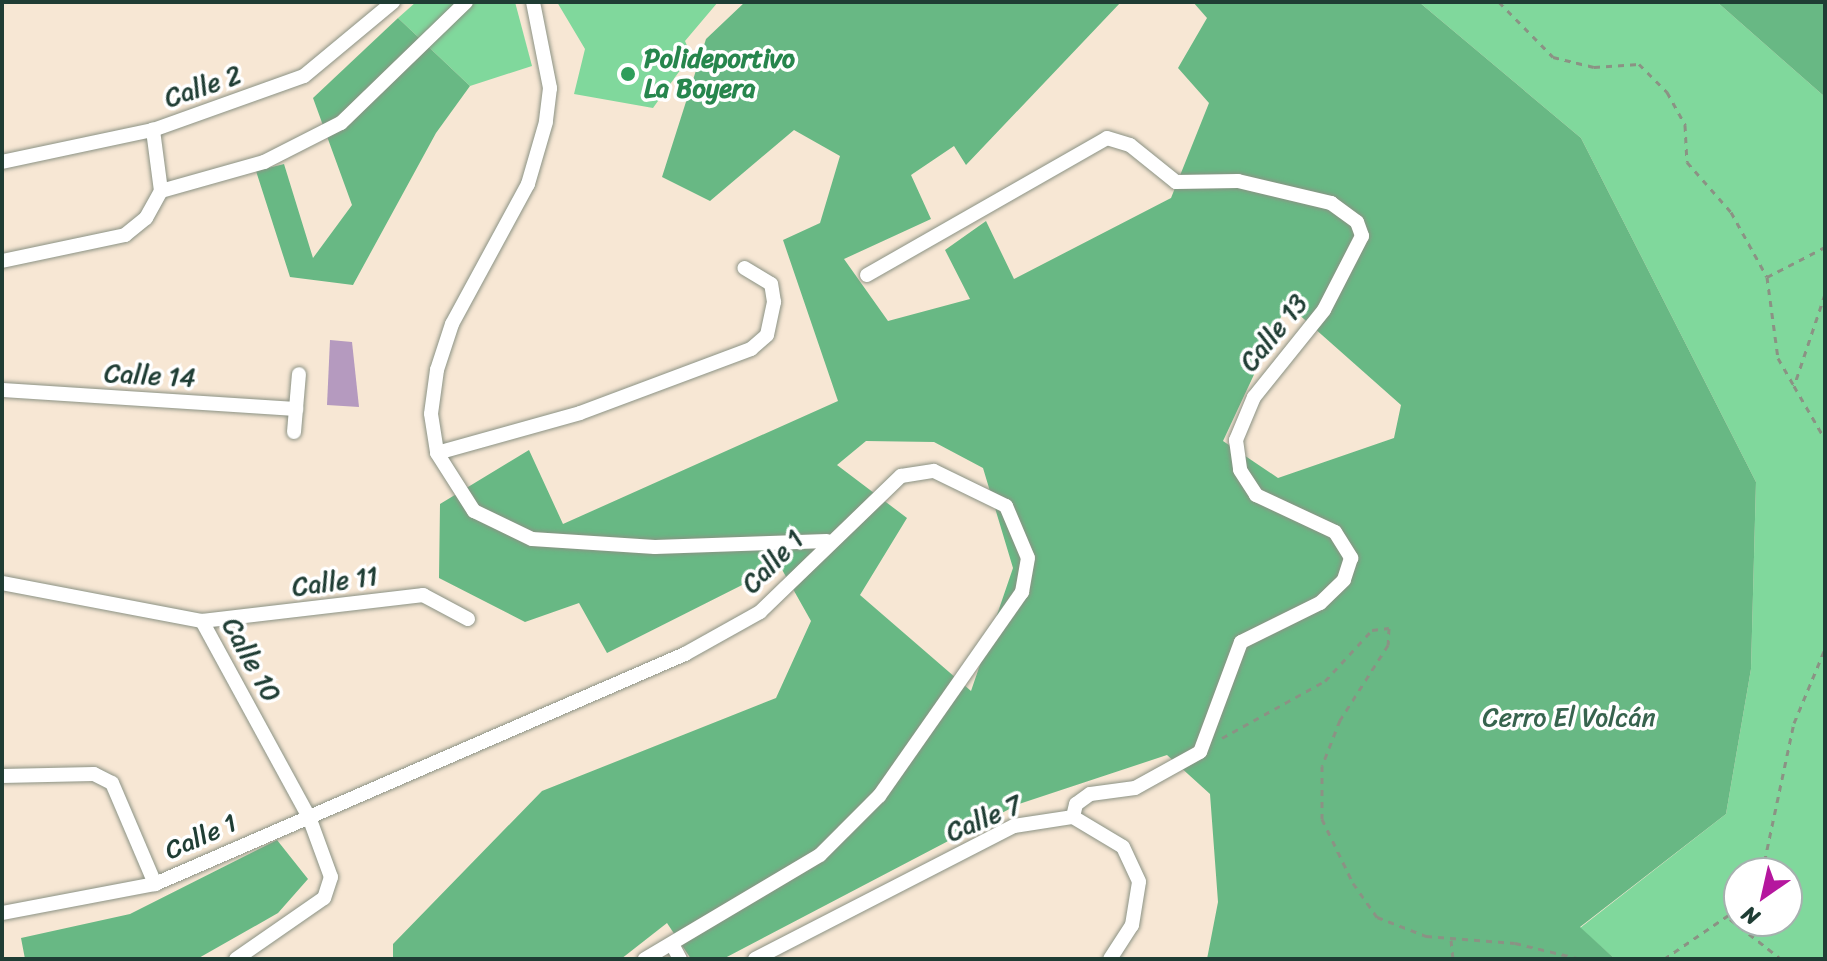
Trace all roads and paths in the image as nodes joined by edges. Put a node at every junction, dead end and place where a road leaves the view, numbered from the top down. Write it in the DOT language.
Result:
graph roads {
  1 [pos="393,2"];
  2 [pos="466,2"];
  3 [pos="533,2"];
  4 [pos="1499,2"];
  5 [pos="153,130"];
  6 [pos="2,162"];
  7 [pos="161,191"];
  8 [pos="1825,247"];
  9 [pos="2,261"];
  10 [pos="744,268"];
  11 [pos="867,275"];
  12 [pos="1767,277"];
  13 [pos="1825,294"];
  14 [pos="299,374"];
  15 [pos="1794,386"];
  16 [pos="2,390"];
  17 [pos="296,409"];
  18 [pos="294,432"];
  19 [pos="1825,439"];
  20 [pos="437,453"];
  21 [pos="827,541"];
  22 [pos="2,583"];
  23 [pos="468,619"];
  24 [pos="202,621"];
  25 [pos="1825,649"];
  26 [pos="1200,752"];
  27 [pos="2,776"];
  28 [pos="309,817"];
  29 [pos="1073,817"];
  30 [pos="1765,857"];
  31 [pos="155,884"];
  32 [pos="2,913"];
  33 [pos="1723,923"];
  34 [pos="1752,937"];
  35 [pos="1451,940"];
  36 [pos="672,944"];
  37 [pos="236,959"];
  38 [pos="645,959"];
  39 [pos="680,959"];
  40 [pos="755,959"];
  41 [pos="1110,959"];
  42 [pos="1453,959"];
  43 [pos="1581,959"];
  44 [pos="1664,959"];
  45 [pos="1781,959"];
  1 -- 5 [label="street, Calle 2"];
  2 -- 7 [label="street"];
  3 -- 20 [label="street, Calle 1"];
  4 -- 12 [label="path"];
  5 -- 6 [label="street, Calle 2"];
  5 -- 7 [label="street"];
  7 -- 9 [label="street"];
  8 -- 12 [label="path"];
  10 -- 20 [label="street"];
  11 -- 26 [label="street, Calle 13"];
  12 -- 15 [label="path"];
  13 -- 15 [label="path"];
  14 -- 17 [label="street"];
  15 -- 19 [label="path"];
  16 -- 17 [label="street, Calle 14"];
  17 -- 18 [label="street"];
  20 -- 21 [label="street, Calle 1"];
  21 -- 28 [label="street, Calle 1"];
  21 -- 36 [label="street"];
  22 -- 24 [label="street, Calle 10"];
  23 -- 24 [label="street, Calle 11"];
  24 -- 28 [label="street, Calle 10"];
  25 -- 30 [label="path"];
  26 -- 29 [label="street"];
  26 -- 35 [label="path"];
  27 -- 31 [label="street"];
  28 -- 31 [label="street, Calle 1"];
  28 -- 37 [label="street, Calle 10"];
  29 -- 40 [label="street, Calle 7"];
  29 -- 41 [label="street"];
  31 -- 32 [label="street, Calle 1"];
  33 -- 44 [label="path"];
  34 -- 45 [label="path"];
  35 -- 42 [label="path"];
  35 -- 43 [label="path"];
  36 -- 38 [label="street"];
  36 -- 39 [label="street"];
}
